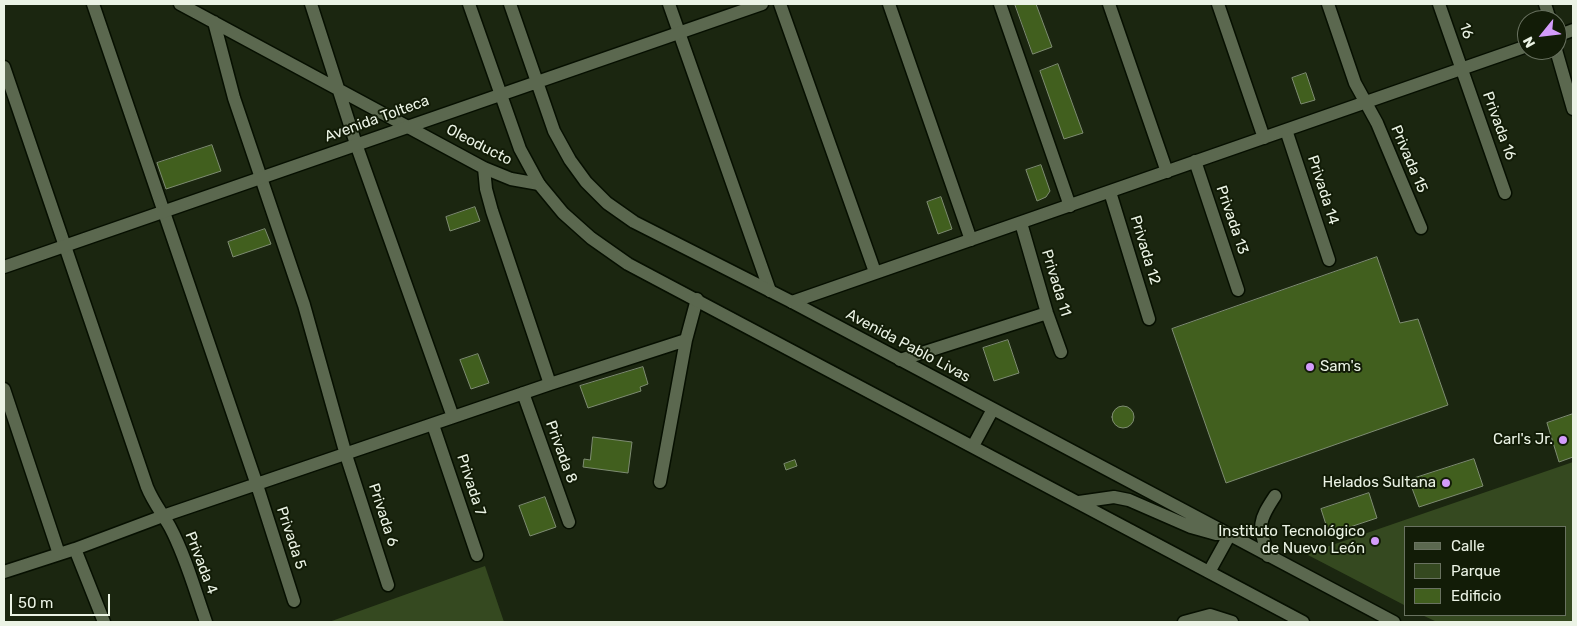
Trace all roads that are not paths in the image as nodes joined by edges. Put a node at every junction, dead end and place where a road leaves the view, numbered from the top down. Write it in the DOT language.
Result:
graph roads {
  1 [pos="93,4"];
  2 [pos="180,4"];
  3 [pos="311,4"];
  4 [pos="470,4"];
  5 [pos="510,4"];
  6 [pos="669,4"];
  7 [pos="762,4"];
  8 [pos="780,4"];
  9 [pos="890,4"];
  10 [pos="1000,4"];
  11 [pos="1109,4"];
  12 [pos="1218,4"];
  13 [pos="1328,4"];
  14 [pos="1439,4"];
  15 [pos="214,22"];
  16 [pos="679,32"];
  17 [pos="1517,50"];
  18 [pos="1559,60"];
  19 [pos="4,67"];
  20 [pos="1462,70"];
  21 [pos="536,81"];
  22 [pos="339,88"];
  23 [pos="499,94"];
  24 [pos="1366,103"];
  25 [pos="1573,109"];
  26 [pos="407,126"];
  27 [pos="1286,130"];
  28 [pos="1264,138"];
  29 [pos="356,144"];
  30 [pos="1195,160"];
  31 [pos="484,168"];
  32 [pos="1167,172"];
  33 [pos="263,178"];
  34 [pos="539,184"];
  35 [pos="1110,192"];
  36 [pos="1505,193"];
  37 [pos="1070,206"];
  38 [pos="164,212"];
  39 [pos="1021,222"];
  40 [pos="1421,228"];
  41 [pos="971,240"];
  42 [pos="66,246"];
  43 [pos="1329,260"];
  44 [pos="4,267"];
  45 [pos="875,272"];
  46 [pos="1238,290"];
  47 [pos="770,291"];
  48 [pos="697,299"];
  49 [pos="792,302"];
  50 [pos="1047,313"];
  51 [pos="1150,319"];
  52 [pos="686,340"];
  53 [pos="1061,352"];
  54 [pos="900,360"];
  55 [pos="550,384"];
  56 [pos="4,390"];
  57 [pos="523,394"];
  58 [pos="993,409"];
  59 [pos="453,417"];
  60 [pos="433,425"];
  61 [pos="973,446"];
  62 [pos="346,455"];
  63 [pos="660,482"];
  64 [pos="257,485"];
  65 [pos="1275,496"];
  66 [pos="1079,502"];
  67 [pos="163,516"];
  68 [pos="569,522"];
  69 [pos="1230,534"];
  70 [pos="75,550"];
  71 [pos="59,554"];
  72 [pos="477,555"];
  73 [pos="1268,556"];
  74 [pos="4,572"];
  75 [pos="1209,572"];
  76 [pos="388,585"];
  77 [pos="294,601"];
  78 [pos="104,622"];
  79 [pos="206,622"];
  80 [pos="1184,622"];
  81 [pos="1232,622"];
  82 [pos="1303,622"];
  83 [pos="1394,622"];
  1 -- 38 [label="street, Privada 5"];
  2 -- 15 [label="street, Oleoducto"];
  3 -- 22 [label="street"];
  4 -- 23 [label="street"];
  5 -- 21 [label="street, Avenida Pablo Livas"];
  6 -- 16 [label="street"];
  7 -- 16 [label="street, Avenida Tolteca"];
  8 -- 45 [label="street"];
  9 -- 41 [label="street"];
  10 -- 37 [label="street"];
  11 -- 32 [label="street"];
  12 -- 28 [label="street"];
  13 -- 24 [label="street, Privada 15"];
  14 -- 20 [label="street, 16"];
  15 -- 22 [label="street, Oleoducto"];
  15 -- 33 [label="street, Privada 6"];
  16 -- 21 [label="street, Avenida Tolteca"];
  16 -- 47 [label="street"];
  17 -- 20 [label="street"];
  18 -- 25 [label="street"];
  19 -- 42 [label="street, Privada 4"];
  20 -- 24 [label="street"];
  20 -- 36 [label="street, Privada 16"];
  21 -- 23 [label="street, Avenida Tolteca"];
  21 -- 47 [label="street, Avenida Pablo Livas"];
  22 -- 26 [label="street, Oleoducto"];
  22 -- 29 [label="street"];
  23 -- 26 [label="street, Avenida Tolteca"];
  23 -- 34 [label="street"];
  24 -- 27 [label="street"];
  24 -- 40 [label="street, Privada 15"];
  26 -- 29 [label="street, Avenida Tolteca"];
  26 -- 31 [label="street, Oleoducto"];
  27 -- 28 [label="street"];
  27 -- 43 [label="street, Privada 14"];
  28 -- 30 [label="street"];
  29 -- 33 [label="street, Avenida Tolteca"];
  29 -- 59 [label="street"];
  30 -- 32 [label="street"];
  30 -- 46 [label="street, Privada 13"];
  31 -- 34 [label="street, Oleoducto"];
  31 -- 55 [label="street"];
  32 -- 35 [label="street"];
  33 -- 38 [label="street, Avenida Tolteca"];
  33 -- 62 [label="street, Privada 6"];
  34 -- 48 [label="street"];
  35 -- 37 [label="street"];
  35 -- 51 [label="street, Privada 12"];
  37 -- 39 [label="street"];
  38 -- 42 [label="street, Avenida Tolteca"];
  38 -- 64 [label="street, Privada 5"];
  39 -- 41 [label="street"];
  39 -- 50 [label="street, Privada 11"];
  41 -- 45 [label="street"];
  42 -- 44 [label="street, Avenida Tolteca"];
  42 -- 67 [label="street, Privada 4"];
  45 -- 49 [label="street"];
  47 -- 49 [label="street, Avenida Pablo Livas"];
  48 -- 52 [label="street"];
  48 -- 61 [label="street"];
  49 -- 54 [label="street, Avenida Pablo Livas"];
  50 -- 53 [label="street, Privada 11"];
  50 -- 54 [label="street"];
  52 -- 55 [label="street"];
  52 -- 63 [label="street"];
  54 -- 58 [label="street, Avenida Pablo Livas"];
  55 -- 57 [label="street"];
  56 -- 71 [label="street"];
  57 -- 59 [label="street"];
  57 -- 68 [label="street, Privada 8"];
  58 -- 61 [label="street"];
  58 -- 69 [label="street, Avenida Pablo Livas"];
  59 -- 60 [label="street"];
  60 -- 62 [label="street"];
  60 -- 72 [label="street, Privada 7"];
  61 -- 66 [label="street"];
  62 -- 64 [label="street"];
  62 -- 76 [label="street, Privada 6"];
  64 -- 67 [label="street"];
  64 -- 77 [label="street, Privada 5"];
  65 -- 73 [label="street"];
  66 -- 69 [label="street"];
  66 -- 75 [label="street"];
  67 -- 70 [label="street"];
  67 -- 79 [label="street, Privada 4"];
  69 -- 73 [label="street, Avenida Pablo Livas"];
  69 -- 75 [label="street"];
  70 -- 71 [label="street"];
  70 -- 78 [label="street"];
  71 -- 74 [label="street"];
  73 -- 83 [label="street, Avenida Pablo Livas"];
  75 -- 82 [label="street"];
  80 -- 81 [label="street"];
}
